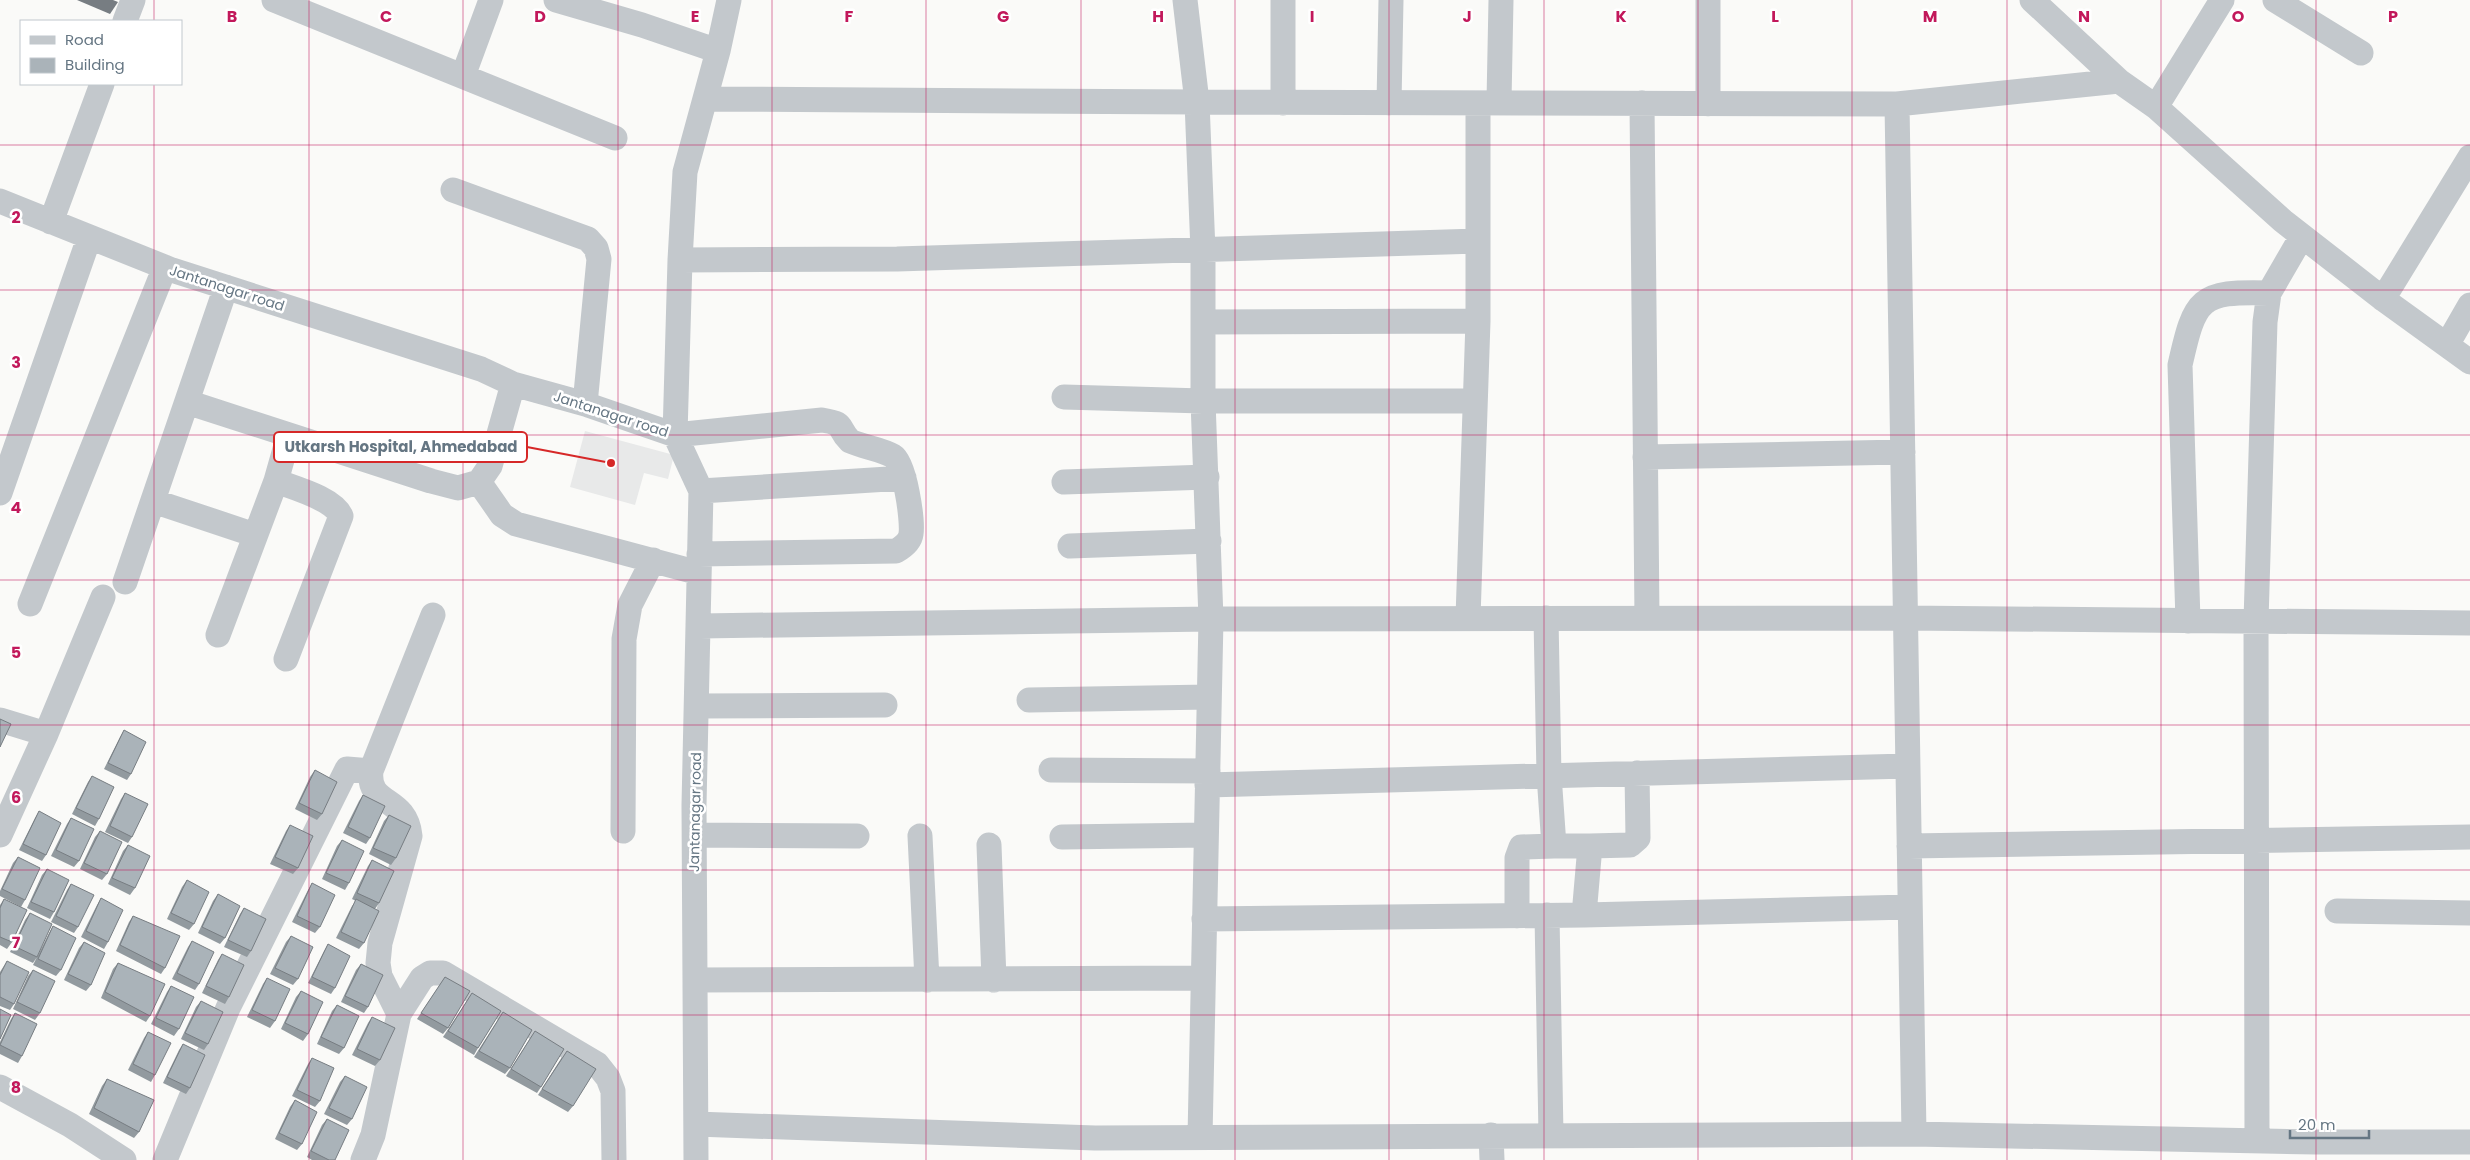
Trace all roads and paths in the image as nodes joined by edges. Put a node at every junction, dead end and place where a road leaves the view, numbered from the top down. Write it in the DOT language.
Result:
graph roads {
  1 [pos="133,0"];
  2 [pos="274,0"];
  3 [pos="491,0"];
  4 [pos="556,0"];
  5 [pos="729,0"];
  6 [pos="1185,0"];
  7 [pos="1283,0"];
  8 [pos="1391,0"];
  9 [pos="1501,0"];
  10 [pos="1708,0"];
  11 [pos="2222,0"];
  12 [pos="2275,0"];
  13 [pos="2041,3"];
  14 [pos="125,20"];
  15 [pos="718,51"];
  16 [pos="2361,52"];
  17 [pos="463,76"];
  18 [pos="2120,81"];
  19 [pos="102,85"];
  20 [pos="705,99"];
  21 [pos="1197,102"];
  22 [pos="1283,102"];
  23 [pos="1489,102"];
  24 [pos="1389,103"];
  25 [pos="1642,103"];
  26 [pos="1708,104"];
  27 [pos="1897,104"];
  28 [pos="2156,107"];
  29 [pos="616,138"];
  30 [pos="2470,157"];
  31 [pos="452,190"];
  32 [pos="0,201"];
  33 [pos="51,222"];
  34 [pos="2302,236"];
  35 [pos="89,238"];
  36 [pos="1478,241"];
  37 [pos="1204,251"];
  38 [pos="680,260"];
  39 [pos="165,267"];
  40 [pos="226,287"];
  41 [pos="2269,293"];
  42 [pos="2383,299"];
  43 [pos="2470,305"];
  44 [pos="1203,322"];
  45 [pos="1478,322"];
  46 [pos="2447,345"];
  47 [pos="2470,362"];
  48 [pos="513,384"];
  49 [pos="1064,397"];
  50 [pos="1203,400"];
  51 [pos="1475,401"];
  52 [pos="187,402"];
  53 [pos="585,404"];
  54 [pos="289,435"];
  55 [pos="675,435"];
  56 [pos="1903,452"];
  57 [pos="1645,458"];
  58 [pos="1207,477"];
  59 [pos="904,478"];
  60 [pos="276,481"];
  61 [pos="479,482"];
  62 [pos="1064,482"];
  63 [pos="701,491"];
  64 [pos="0,493"];
  65 [pos="153,501"];
  66 [pos="255,535"];
  67 [pos="1209,541"];
  68 [pos="1070,546"];
  69 [pos="653,560"];
  70 [pos="699,564"];
  71 [pos="125,582"];
  72 [pos="103,597"];
  73 [pos="30,604"];
  74 [pos="433,615"];
  75 [pos="1468,618"];
  76 [pos="1546,618"];
  77 [pos="1647,618"];
  78 [pos="1905,618"];
  79 [pos="1210,619"];
  80 [pos="2188,621"];
  81 [pos="2256,621"];
  82 [pos="2470,623"];
  83 [pos="700,626"];
  84 [pos="218,635"];
  85 [pos="286,659"];
  86 [pos="1209,697"];
  87 [pos="1029,700"];
  88 [pos="885,705"];
  89 [pos="697,706"];
  90 [pos="0,720"];
  91 [pos="46,734"];
  92 [pos="1907,766"];
  93 [pos="1051,770"];
  94 [pos="371,771"];
  95 [pos="1637,773"];
  96 [pos="1549,775"];
  97 [pos="1208,778"];
  98 [pos="623,831"];
  99 [pos="1206,834"];
  100 [pos="0,835"];
  101 [pos="694,835"];
  102 [pos="857,836"];
  103 [pos="920,836"];
  104 [pos="1062,837"];
  105 [pos="2470,838"];
  106 [pos="2256,842"];
  107 [pos="989,845"];
  108 [pos="1554,846"];
  109 [pos="1590,846"];
  110 [pos="1909,846"];
  111 [pos="1910,907"];
  112 [pos="2337,911"];
  113 [pos="2470,913"];
  114 [pos="1547,915"];
  115 [pos="1516,916"];
  116 [pos="1584,916"];
  117 [pos="1204,919"];
  118 [pos="1203,978"];
  119 [pos="695,980"];
  120 [pos="927,980"];
  121 [pos="994,980"];
  122 [pos="399,1014"];
  123 [pos="0,1087"];
  124 [pos="696,1124"];
  125 [pos="1914,1134"];
  126 [pos="1491,1135"];
  127 [pos="1550,1135"];
  128 [pos="1200,1137"];
  129 [pos="2257,1141"];
  130 [pos="2470,1142"];
  131 [pos="1096,1149"];
  132 [pos="2316,1151"];
  133 [pos="124,1160"];
  134 [pos="165,1160"];
  135 [pos="363,1160"];
  136 [pos="614,1160"];
  137 [pos="696,1160"];
  138 [pos="1492,1160"];
  1 -- 14 [label="street"];
  2 -- 17 [label="street"];
  3 -- 17 [label="street"];
  4 -- 15 [label="street"];
  5 -- 15 [label="street"];
  6 -- 21 [label="street"];
  7 -- 22 [label="street"];
  8 -- 24 [label="street"];
  9 -- 23 [label="street"];
  10 -- 26 [label="street"];
  11 -- 28 [label="street"];
  12 -- 16 [label="street"];
  13 -- 18 [label="street"];
  15 -- 20 [label="street"];
  17 -- 29 [label="street"];
  18 -- 27 [label="street"];
  18 -- 28 [label="street"];
  19 -- 33 [label="street"];
  20 -- 21 [label="street"];
  20 -- 38 [label="street"];
  21 -- 22 [label="street"];
  21 -- 37 [label="street"];
  22 -- 24 [label="street"];
  23 -- 24 [label="street"];
  23 -- 25 [label="street"];
  23 -- 36 [label="street"];
  25 -- 26 [label="street"];
  25 -- 57 [label="street"];
  26 -- 27 [label="street"];
  27 -- 56 [label="street"];
  28 -- 34 [label="street"];
  30 -- 42 [label="street"];
  31 -- 53 [label="street"];
  32 -- 33 [label="street, Jantanagar road"];
  33 -- 35 [label="street, Jantanagar road"];
  34 -- 41 [label="street"];
  34 -- 42 [label="street"];
  35 -- 39 [label="street, Jantanagar road"];
  35 -- 64 [label="street"];
  36 -- 37 [label="street"];
  36 -- 45 [label="street"];
  37 -- 38 [label="street"];
  37 -- 44 [label="street"];
  38 -- 55 [label="street"];
  39 -- 40 [label="street, Jantanagar road"];
  39 -- 73 [label="street"];
  40 -- 48 [label="street, Jantanagar road"];
  40 -- 52 [label="street"];
  41 -- 80 [label="street"];
  41 -- 81 [label="street"];
  42 -- 46 [label="street"];
  43 -- 46 [label="street"];
  44 -- 45 [label="street"];
  44 -- 50 [label="street"];
  45 -- 51 [label="street"];
  46 -- 47 [label="street"];
  48 -- 53 [label="street, Jantanagar road"];
  48 -- 61 [label="street"];
  49 -- 50 [label="street"];
  50 -- 51 [label="street"];
  50 -- 58 [label="street"];
  51 -- 75 [label="street"];
  52 -- 54 [label="street"];
  52 -- 65 [label="street"];
  53 -- 55 [label="street, Jantanagar road"];
  54 -- 60 [label="street"];
  54 -- 61 [label="street"];
  55 -- 59 [label="street"];
  55 -- 63 [label="street, Jantanagar road"];
  56 -- 57 [label="street"];
  56 -- 78 [label="street"];
  57 -- 77 [label="street"];
  58 -- 62 [label="street"];
  58 -- 67 [label="street"];
  59 -- 63 [label="street"];
  59 -- 70 [label="street"];
  60 -- 66 [label="street"];
  60 -- 85 [label="street"];
  61 -- 69 [label="street"];
  63 -- 70 [label="street, Jantanagar road"];
  65 -- 66 [label="street"];
  65 -- 71 [label="street"];
  66 -- 84 [label="street"];
  67 -- 68 [label="street"];
  67 -- 79 [label="street"];
  69 -- 70 [label="street"];
  69 -- 98 [label="street"];
  70 -- 83 [label="street, Jantanagar road"];
  72 -- 91 [label="street"];
  74 -- 94 [label="street"];
  75 -- 76 [label="street"];
  75 -- 79 [label="street"];
  76 -- 77 [label="street"];
  76 -- 96 [label="street"];
  77 -- 78 [label="street"];
  78 -- 80 [label="street"];
  78 -- 92 [label="street"];
  79 -- 83 [label="street"];
  79 -- 86 [label="street"];
  80 -- 81 [label="street"];
  81 -- 82 [label="street"];
  81 -- 106 [label="street"];
  83 -- 89 [label="street, Jantanagar road"];
  86 -- 87 [label="street"];
  86 -- 97 [label="street"];
  88 -- 89 [label="street"];
  89 -- 101 [label="street, Jantanagar road"];
  90 -- 91 [label="street"];
  91 -- 100 [label="street"];
  92 -- 95 [label="street"];
  92 -- 110 [label="street"];
  93 -- 97 [label="street"];
  94 -- 122 [label="street"];
  94 -- 134 [label="street"];
  95 -- 96 [label="street"];
  95 -- 109 [label="street"];
  96 -- 97 [label="street"];
  96 -- 108 [label="street"];
  97 -- 99 [label="street"];
  99 -- 104 [label="street"];
  99 -- 117 [label="street"];
  101 -- 102 [label="street"];
  101 -- 119 [label="street, Jantanagar road"];
  103 -- 120 [label="street"];
  105 -- 106 [label="street"];
  106 -- 110 [label="street"];
  106 -- 129 [label="street"];
  107 -- 121 [label="street"];
  108 -- 109 [label="street"];
  108 -- 115 [label="street"];
  109 -- 116 [label="street"];
  110 -- 111 [label="street"];
  111 -- 116 [label="street"];
  111 -- 125 [label="street"];
  112 -- 113 [label="street"];
  114 -- 115 [label="street"];
  114 -- 116 [label="street"];
  114 -- 127 [label="street"];
  115 -- 117 [label="street"];
  117 -- 118 [label="street"];
  118 -- 121 [label="street"];
  118 -- 128 [label="street"];
  119 -- 120 [label="street"];
  119 -- 124 [label="street, Jantanagar road"];
  120 -- 121 [label="street"];
  122 -- 135 [label="street"];
  122 -- 136 [label="street"];
  123 -- 133 [label="street"];
  124 -- 131 [label="street"];
  124 -- 137 [label="street, Jantanagar road"];
  125 -- 127 [label="street"];
  125 -- 129 [label="street"];
  126 -- 127 [label="street"];
  126 -- 128 [label="street"];
  126 -- 138 [label="street"];
  128 -- 131 [label="street"];
  129 -- 132 [label="street"];
  130 -- 132 [label="street"];
}
